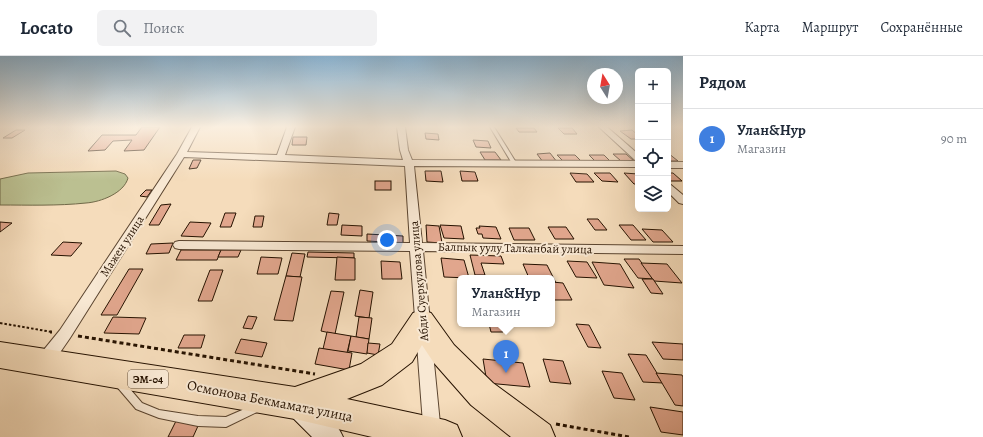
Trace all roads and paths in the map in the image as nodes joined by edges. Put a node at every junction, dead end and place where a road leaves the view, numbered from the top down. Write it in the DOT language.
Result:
graph roads {
  1 [pos="186,145"];
  2 [pos="285,145"];
  3 [pos="403,145"];
  4 [pos="503,145"];
  5 [pos="622,145"];
  6 [pos="181,154"];
  7 [pos="635,156"];
  8 [pos="280,158"];
  9 [pos="409,163"];
  10 [pos="515,164"];
  11 [pos="635,164"];
  12 [pos="671,165"];
  13 [pos="683,165"];
  14 [pos="671,190"];
  15 [pos="683,201"];
  16 [pos="179,245"];
  17 [pos="416,247"];
  18 [pos="683,250"];
  19 [pos="422,322"];
  20 [pos="0,323"];
  21 [pos="65,334"];
  22 [pos="0,355"];
  23 [pos="44,362"];
  24 [pos="320,374"];
  25 [pos="285,401"];
  26 [pos="546,430"];
  27 [pos="436,436"];
  28 [pos="330,437"];
  29 [pos="629,437"];
  1 -- 6 [label="street, Мажен улица"];
  2 -- 8 [label="street"];
  3 -- 9 [label="street, Абди Суеркулова улица"];
  4 -- 10 [label="lane"];
  5 -- 7 [label="street"];
  6 -- 8 [label="street"];
  6 -- 21 [label="street, Мажен улица"];
  8 -- 9 [label="street"];
  9 -- 10 [label="street"];
  9 -- 17 [label="street, Абди Суеркулова улица"];
  10 -- 11 [label="street"];
  12 -- 13 [label="street"];
  14 -- 15 [label="street"];
  16 -- 17 [label="street, Балпык уулу Талканбай улица"];
  17 -- 18 [label="street, Балпык уулу Талканбай улица"];
  17 -- 19 [label="street, Абди Суеркулова улица"];
  19 -- 25 [label="highway"];
  19 -- 26 [label="highway"];
  19 -- 27 [label="street, Абди Суеркулова улица"];
  20 -- 21 [label="path"];
  21 -- 23 [label="street, Мажен улица"];
  21 -- 24 [label="path"];
  22 -- 23 [label="highway, Осмонова Бекмамата улица / ЭМ-04"];
  23 -- 25 [label="highway, Осмонова Бекмамата улица / ЭМ-04"];
  25 -- 27 [label="highway, Осмонова Бекмамата улица / ЭМ-04"];
  25 -- 28 [label="street"];
  26 -- 29 [label="path"];
}
